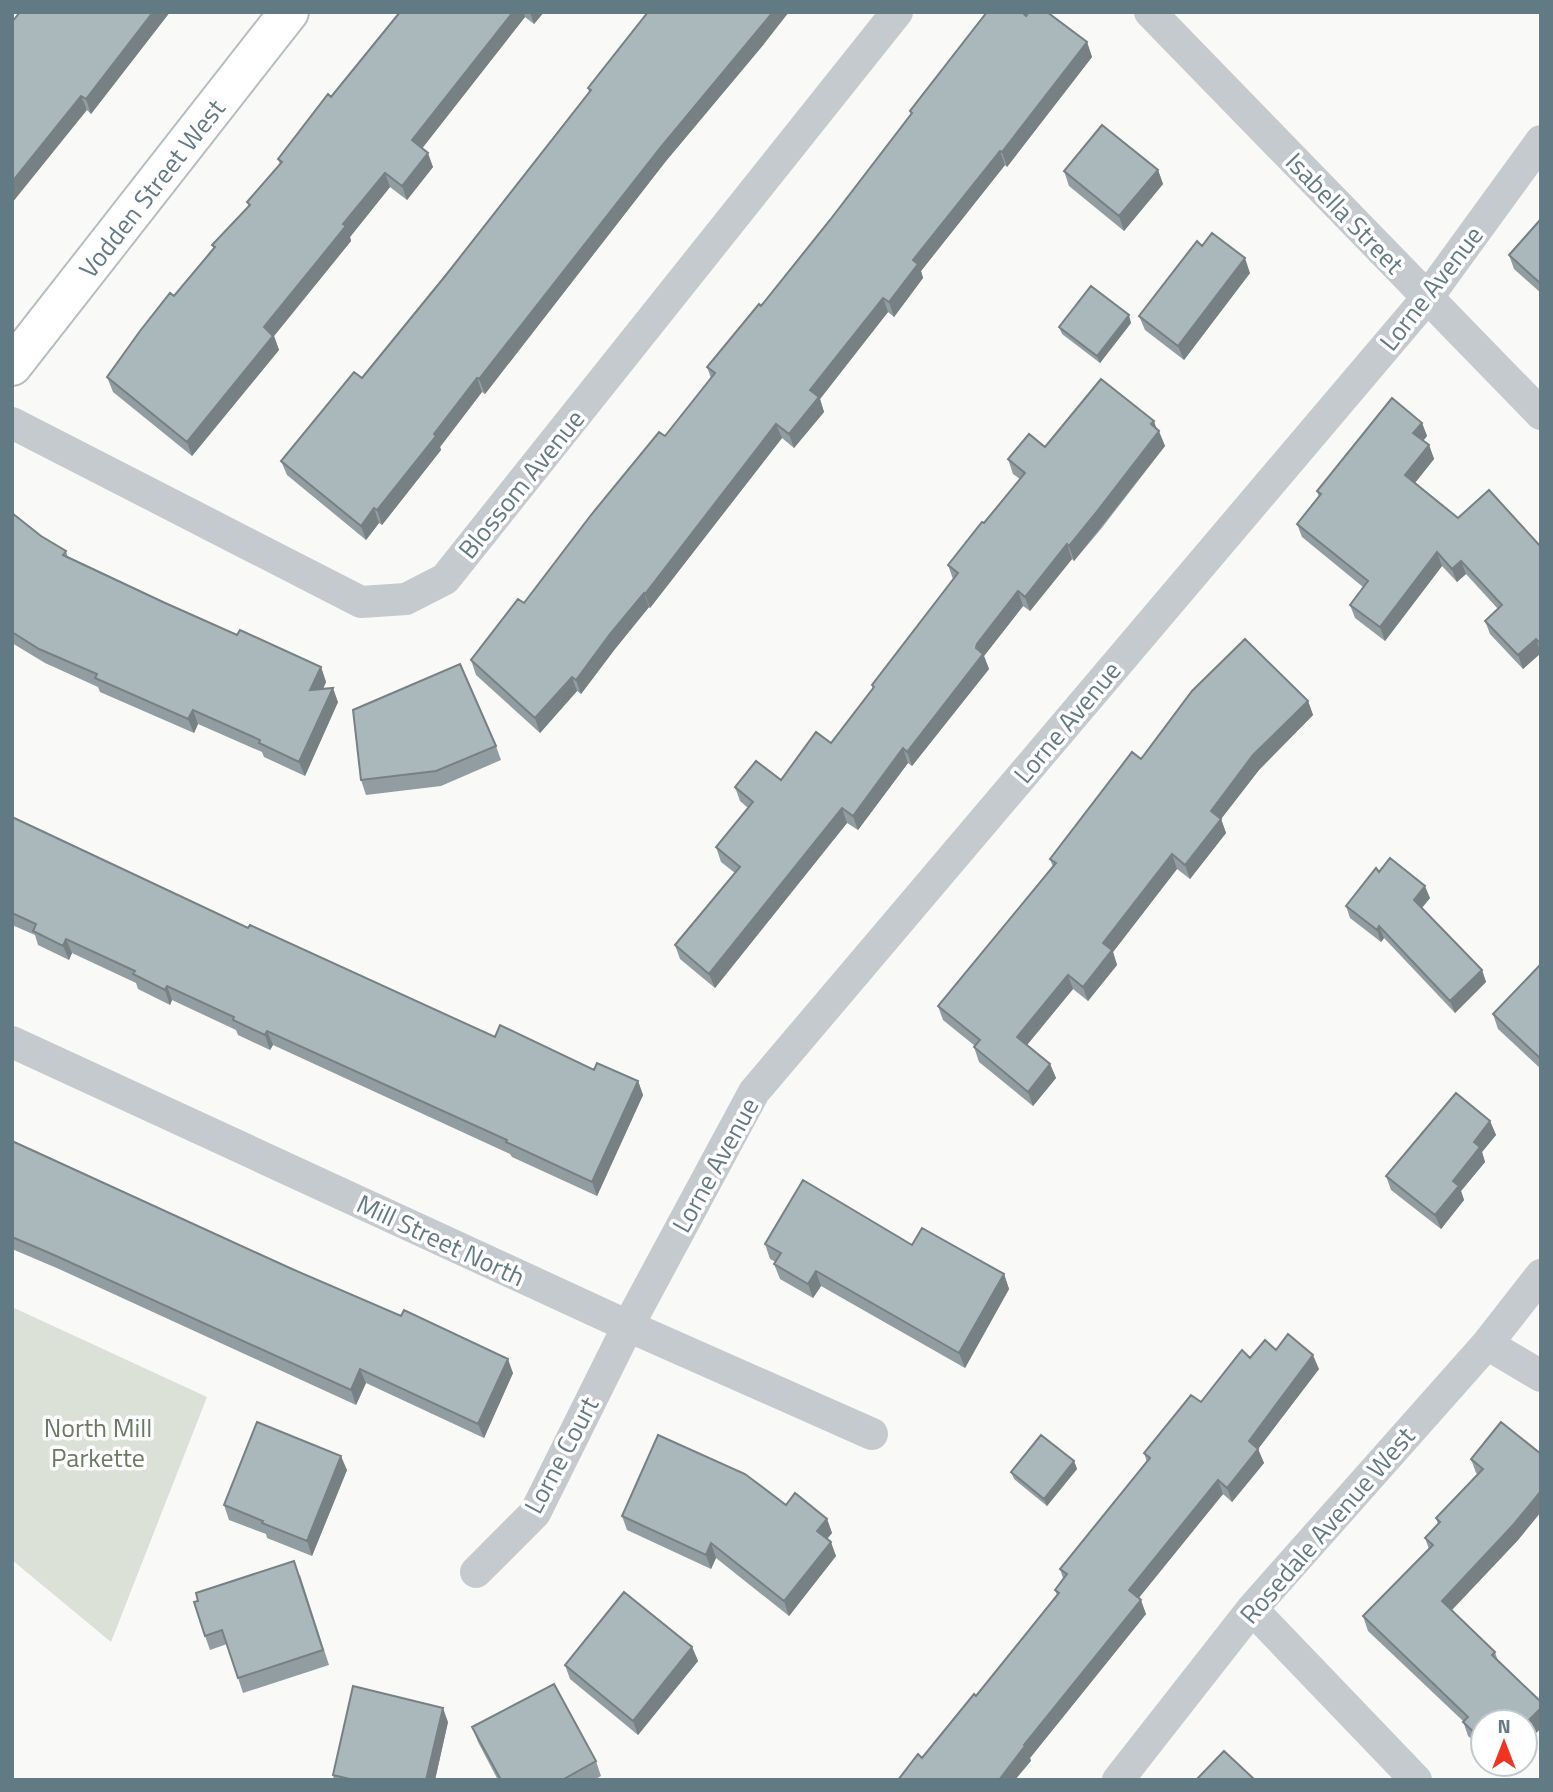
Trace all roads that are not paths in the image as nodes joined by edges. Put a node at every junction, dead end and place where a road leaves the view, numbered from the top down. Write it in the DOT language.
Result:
graph roads {
  1 [pos="289,12"];
  2 [pos="897,12"];
  3 [pos="1150,12"];
  4 [pos="1541,141"];
  5 [pos="1427,298"];
  6 [pos="12,366"];
  7 [pos="1541,414"];
  8 [pos="12,423"];
  9 [pos="12,1042"];
  10 [pos="1541,1275"];
  11 [pos="628,1326"];
  12 [pos="1488,1344"];
  13 [pos="1541,1376"];
  14 [pos="872,1434"];
  15 [pos="476,1572"];
  16 [pos="1252,1609"];
  17 [pos="1118,1780"];
  18 [pos="1416,1780"];
  1 -- 6 [label="street, Vodden Street West"];
  2 -- 8 [label="street, Blossom Avenue"];
  3 -- 5 [label="street, Isabella Street"];
  4 -- 5 [label="street, Lorne Avenue"];
  5 -- 7 [label="street, Isabella Street"];
  5 -- 11 [label="street, Lorne Avenue"];
  9 -- 11 [label="street, Mill Street North"];
  10 -- 12 [label="street, Rosedale Avenue West"];
  11 -- 14 [label="street, Mill Street North"];
  11 -- 15 [label="street, Lorne Court"];
  12 -- 13 [label="street"];
  12 -- 16 [label="street, Rosedale Avenue West"];
  16 -- 17 [label="street, Rosedale Avenue West"];
  16 -- 18 [label="street"];
}
